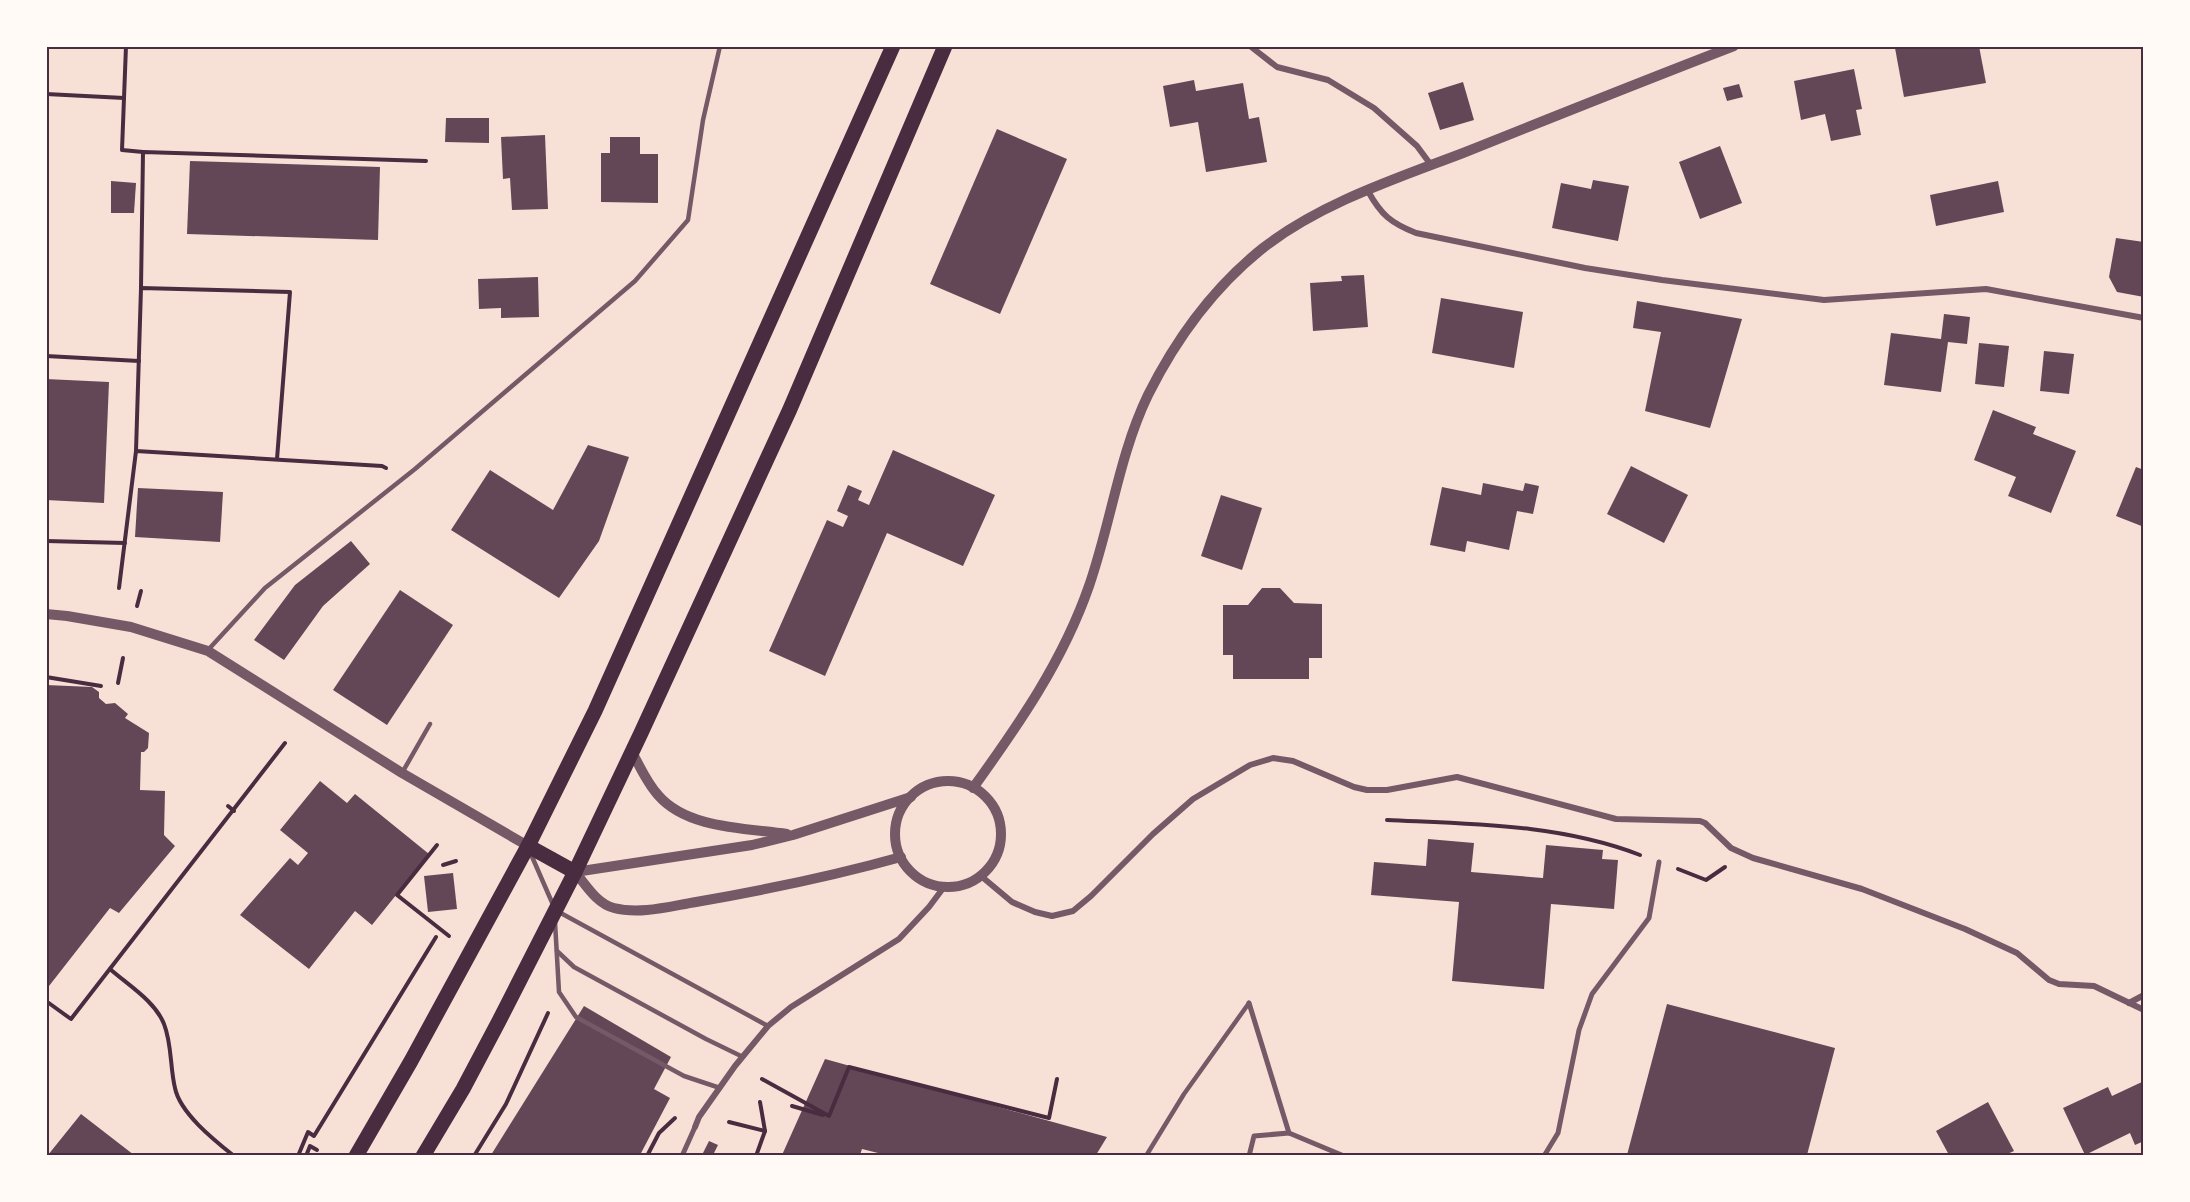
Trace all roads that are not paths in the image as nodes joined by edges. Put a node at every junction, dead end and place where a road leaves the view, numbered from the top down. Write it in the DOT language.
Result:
graph roads {
  1 [pos="720,46"];
  2 [pos="893,46"];
  3 [pos="945,46"];
  4 [pos="1250,46"];
  5 [pos="1734,46"];
  6 [pos="1431,165"];
  7 [pos="1368,191"];
  8 [pos="2144,318"];
  9 [pos="46,614"];
  10 [pos="208,651"];
  11 [pos="430,724"];
  12 [pos="632,752"];
  13 [pos="402,773"];
  14 [pos="973,788"];
  15 [pos="911,796"];
  16 [pos="793,835"];
  17 [pos="528,846"];
  18 [pos="901,857"];
  19 [pos="1659,862"];
  20 [pos="575,872"];
  21 [pos="981,876"];
  22 [pos="944,887"];
  23 [pos="555,909"];
  24 [pos="557,951"];
  25 [pos="2144,995"];
  26 [pos="1249,1003"];
  27 [pos="2128,1003"];
  28 [pos="2144,1010"];
  29 [pos="768,1026"];
  30 [pos="743,1057"];
  31 [pos="721,1089"];
  32 [pos="695,1127"];
  33 [pos="1288,1133"];
  34 [pos="356,1155"];
  35 [pos="423,1155"];
  36 [pos="682,1155"];
  37 [pos="1146,1155"];
  38 [pos="1249,1155"];
  39 [pos="1344,1155"];
  40 [pos="1544,1155"];
  1 -- 10 [label="lane"];
  2 -- 17 [label="main road"];
  3 -- 12 [label="main road"];
  4 -- 6 [label="street"];
  5 -- 6 [label="street"];
  6 -- 7 [label="street"];
  7 -- 8 [label="street"];
  7 -- 14 [label="street"];
  9 -- 10 [label="street"];
  10 -- 13 [label="street"];
  11 -- 13 [label="lane"];
  12 -- 16 [label="street"];
  12 -- 20 [label="main road"];
  13 -- 17 [label="street"];
  14 -- 15 [label="street"];
  14 -- 21 [label="street"];
  15 -- 16 [label="street"];
  15 -- 18 [label="street"];
  16 -- 20 [label="street"];
  17 -- 20 [label="main road"];
  17 -- 23 [label="lane"];
  17 -- 34 [label="main road"];
  18 -- 20 [label="street"];
  18 -- 22 [label="street"];
  19 -- 40 [label="street"];
  20 -- 23 [label="main road"];
  21 -- 22 [label="street"];
  21 -- 27 [label="street"];
  22 -- 29 [label="street"];
  23 -- 24 [label="lane"];
  23 -- 29 [label="lane"];
  23 -- 35 [label="main road"];
  24 -- 30 [label="lane"];
  24 -- 31 [label="lane"];
  25 -- 27 [label="street"];
  26 -- 33 [label="street"];
  26 -- 37 [label="lane"];
  27 -- 28 [label="street"];
  29 -- 30 [label="street"];
  30 -- 31 [label="street"];
  31 -- 32 [label="street"];
  32 -- 36 [label="street"];
  33 -- 38 [label="street"];
  33 -- 39 [label="street"];
}
